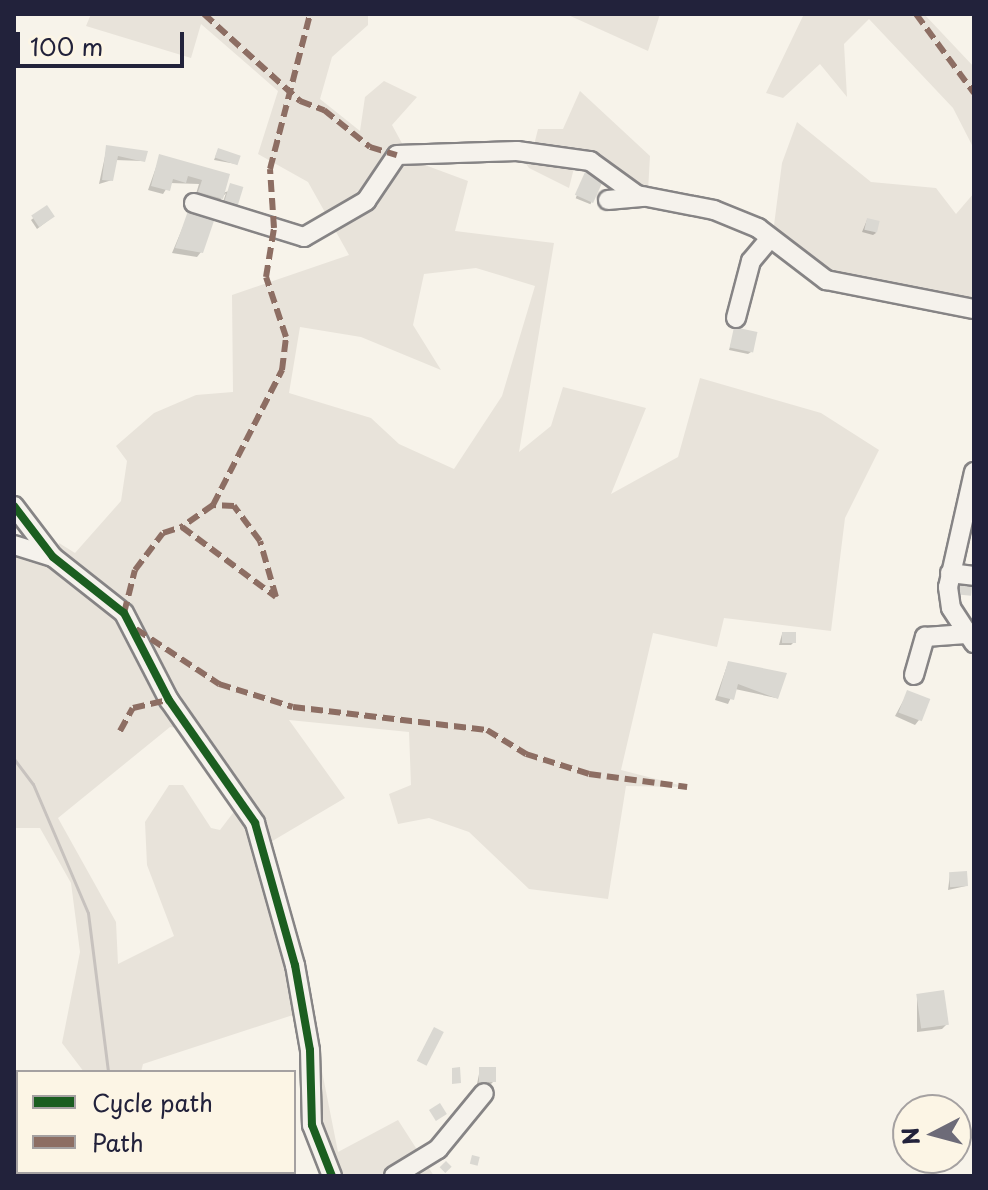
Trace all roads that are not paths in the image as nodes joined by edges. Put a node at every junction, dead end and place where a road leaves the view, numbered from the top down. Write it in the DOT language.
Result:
graph roads {
  1 [pos="644,197"];
  2 [pos="608,200"];
  3 [pos="194,203"];
  4 [pos="770,238"];
  5 [pos="974,309"];
  6 [pos="736,318"];
  7 [pos="974,472"];
  8 [pos="18,511"];
  9 [pos="14,545"];
  10 [pos="53,557"];
  11 [pos="950,573"];
  12 [pos="974,576"];
  13 [pos="970,639"];
  14 [pos="914,675"];
  15 [pos="484,1093"];
  16 [pos="332,1176"];
  17 [pos="394,1176"];
  1 -- 2 [label="street"];
  1 -- 3 [label="street"];
  1 -- 4 [label="street"];
  4 -- 5 [label="street"];
  4 -- 6 [label="street"];
  7 -- 11 [label="street"];
  8 -- 10 [label="street"];
  9 -- 10 [label="street"];
  10 -- 16 [label="street"];
  11 -- 12 [label="street"];
  11 -- 13 [label="street"];
  13 -- 14 [label="street"];
  15 -- 17 [label="street"];
}
